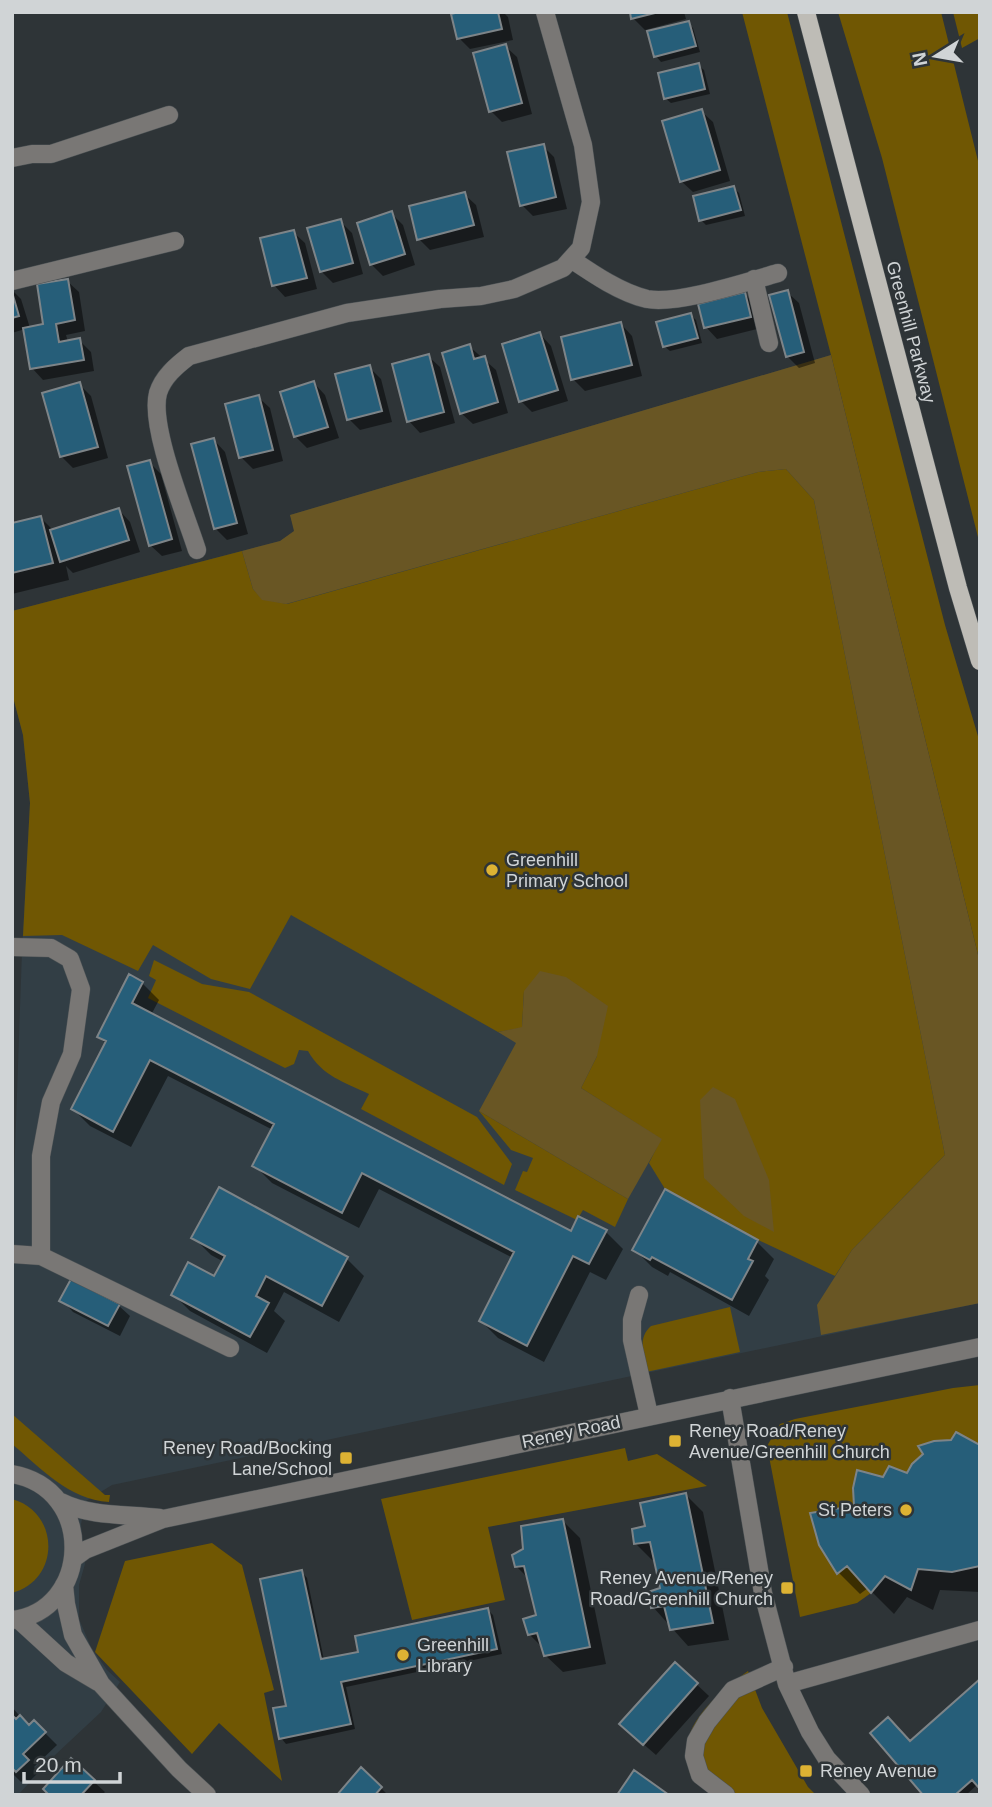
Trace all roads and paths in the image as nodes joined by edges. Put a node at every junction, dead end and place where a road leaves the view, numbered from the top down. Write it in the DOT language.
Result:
graph roads {
  1 [pos="545,12"];
  2 [pos="806,12"];
  3 [pos="169,115"];
  4 [pos="12,158"];
  5 [pos="175,241"];
  6 [pos="571,259"];
  7 [pos="778,274"];
  8 [pos="754,279"];
  9 [pos="12,281"];
  10 [pos="769,343"];
  11 [pos="197,550"];
  12 [pos="980,661"];
  13 [pos="12,947"];
  14 [pos="12,1254"];
  15 [pos="41,1256"];
  16 [pos="639,1295"];
  17 [pos="980,1346"];
  18 [pos="230,1348"];
  19 [pos="730,1398"];
  20 [pos="649,1415"];
  21 [pos="12,1465"];
  22 [pos="20,1475"];
  23 [pos="61,1502"];
  24 [pos="163,1519"];
  25 [pos="74,1558"];
  26 [pos="64,1585"];
  27 [pos="15,1620"];
  28 [pos="980,1630"];
  29 [pos="785,1676"];
  30 [pos="101,1684"];
  31 [pos="207,1795"];
  32 [pos="726,1795"];
  33 [pos="861,1795"];
  1 -- 6 [label="street"];
  2 -- 12 [label="main road, Greenhill Parkway"];
  3 -- 4 [label="street"];
  5 -- 9 [label="street"];
  6 -- 8 [label="street"];
  6 -- 11 [label="street"];
  7 -- 8 [label="street"];
  8 -- 10 [label="street"];
  13 -- 15 [label="street"];
  14 -- 15 [label="street"];
  15 -- 18 [label="street"];
  16 -- 20 [label="street"];
  17 -- 19 [label="street, Reney Road"];
  19 -- 20 [label="street, Reney Road"];
  19 -- 29 [label="street"];
  20 -- 24 [label="street, Reney Road"];
  21 -- 22 [label="street"];
  22 -- 23 [label="street"];
  23 -- 24 [label="street, Reney Road"];
  23 -- 25 [label="street"];
  24 -- 25 [label="street, Reney Road"];
  25 -- 26 [label="street"];
  26 -- 27 [label="street"];
  26 -- 30 [label="street"];
  27 -- 30 [label="street"];
  28 -- 29 [label="street"];
  29 -- 32 [label="street"];
  29 -- 33 [label="street"];
  30 -- 31 [label="street"];
}
